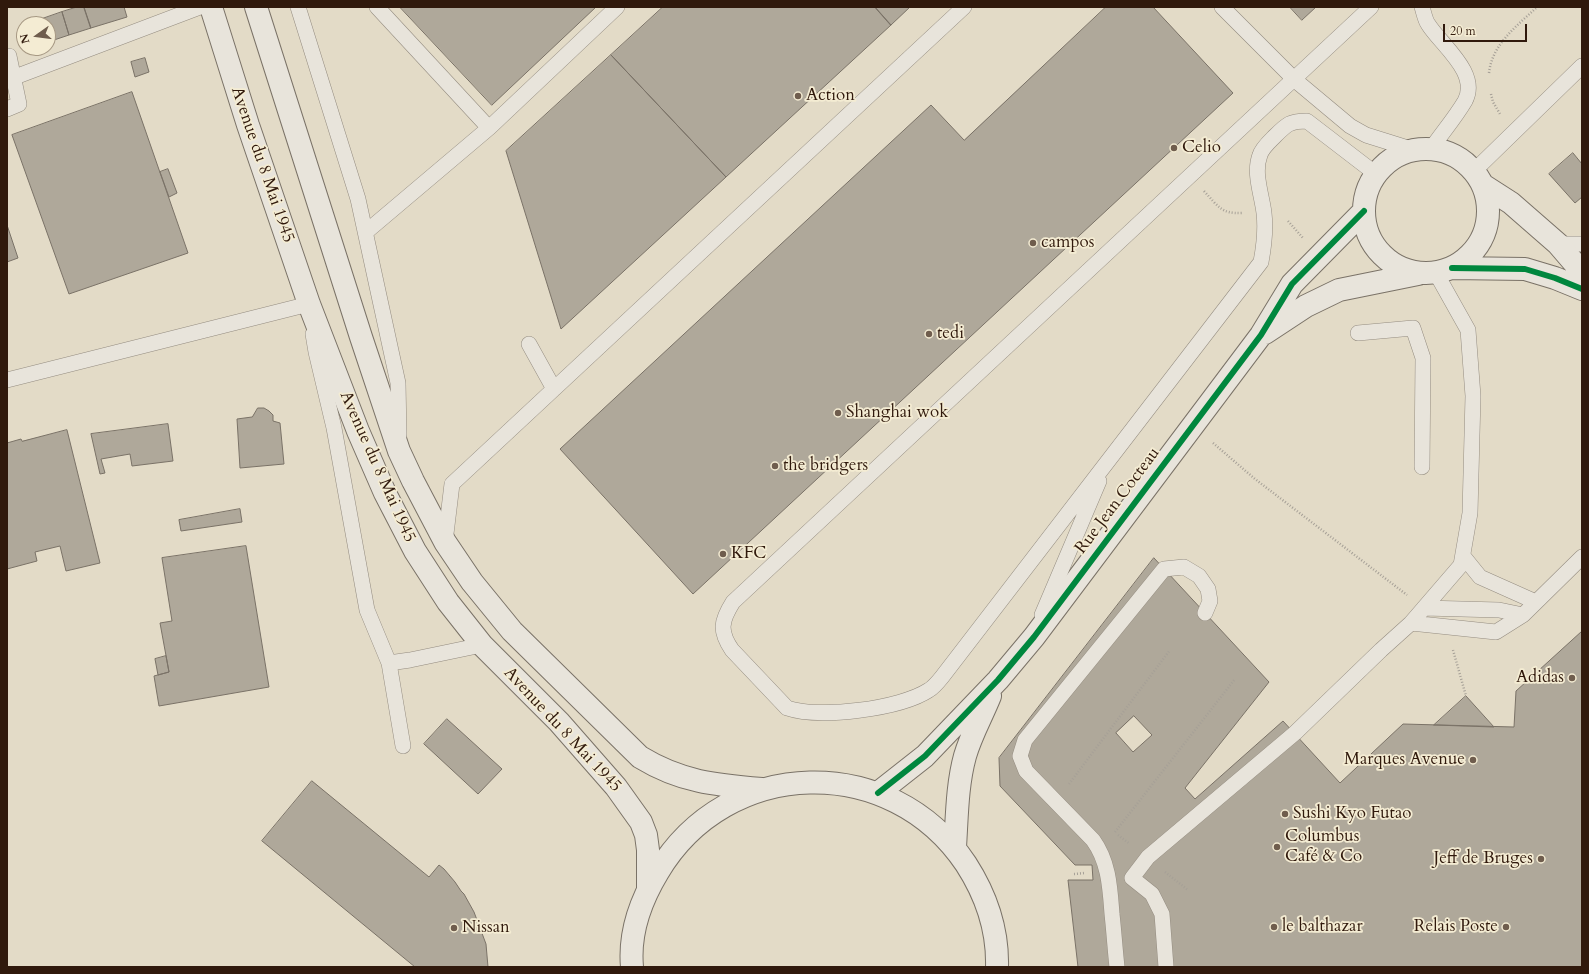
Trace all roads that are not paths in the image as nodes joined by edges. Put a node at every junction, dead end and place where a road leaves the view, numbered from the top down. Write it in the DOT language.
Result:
graph roads {
  1 [pos="200,7"];
  2 [pos="210,7"];
  3 [pos="256,7"];
  4 [pos="298,7"];
  5 [pos="377,7"];
  6 [pos="617,7"];
  7 [pos="964,7"];
  8 [pos="1222,7"];
  9 [pos="1371,7"];
  10 [pos="1422,7"];
  11 [pos="7,56"];
  12 [pos="1582,66"];
  13 [pos="15,77"];
  14 [pos="1295,80"];
  15 [pos="7,109"];
  16 [pos="489,128"];
  17 [pos="1422,150"];
  18 [pos="1376,174"];
  19 [pos="1478,178"];
  20 [pos="1364,211"];
  21 [pos="366,232"];
  22 [pos="1558,244"];
  23 [pos="1582,244"];
  24 [pos="1436,272"];
  25 [pos="1582,272"];
  26 [pos="1582,289"];
  27 [pos="309,304"];
  28 [pos="1358,333"];
  29 [pos="1261,336"];
  30 [pos="530,344"];
  31 [pos="7,380"];
  32 [pos="554,389"];
  33 [pos="399,451"];
  34 [pos="1107,461"];
  35 [pos="1422,467"];
  36 [pos="445,542"];
  37 [pos="1463,556"];
  38 [pos="1582,557"];
  39 [pos="1536,602"];
  40 [pos="1424,608"];
  41 [pos="1205,613"];
  42 [pos="1523,615"];
  43 [pos="1411,623"];
  44 [pos="1034,637"];
  45 [pos="482,645"];
  46 [pos="389,663"];
  47 [pos="998,680"];
  48 [pos="403,746"];
  49 [pos="762,789"];
  50 [pos="878,793"];
  51 [pos="955,847"];
  52 [pos="1132,878"];
  53 [pos="1109,880"];
  54 [pos="648,889"];
  55 [pos="632,967"];
  56 [pos="997,967"];
  57 [pos="1117,967"];
  58 [pos="1166,967"];
  1 -- 13 [label="lane"];
  2 -- 27 [label="main road, Avenue du 8 Mai 1945"];
  3 -- 33 [label="main road, Avenue du 8 Mai 1945"];
  4 -- 21 [label="lane"];
  5 -- 16 [label="lane"];
  6 -- 16 [label="lane"];
  7 -- 32 [label="lane"];
  8 -- 14 [label="lane"];
  9 -- 14 [label="lane"];
  10 -- 17 [label="lane"];
  11 -- 13 [label="lane"];
  12 -- 19 [label="lane"];
  13 -- 15 [label="lane"];
  14 -- 17 [label="lane"];
  14 -- 34 [label="lane"];
  16 -- 21 [label="lane"];
  17 -- 18 [label="main road, Rue Jean Cocteau"];
  17 -- 19 [label="main road"];
  18 -- 20 [label="main road, Rue Jean Cocteau"];
  18 -- 34 [label="lane"];
  19 -- 22 [label="main road"];
  19 -- 24 [label="main road, Rue Jean Cocteau"];
  20 -- 24 [label="main road, Rue Jean Cocteau"];
  20 -- 29 [label="main road, Rue Jean Cocteau"];
  21 -- 33 [label="lane"];
  22 -- 23 [label="lane"];
  22 -- 25 [label="main road"];
  24 -- 26 [label="main road, Rue Jean Cocteau"];
  24 -- 29 [label="main road, Rue Jean Cocteau"];
  24 -- 37 [label="lane"];
  27 -- 31 [label="lane"];
  27 -- 45 [label="main road, Avenue du 8 Mai 1945"];
  27 -- 46 [label="lane"];
  28 -- 35 [label="lane"];
  29 -- 44 [label="main road, Rue Jean Cocteau"];
  30 -- 32 [label="lane"];
  32 -- 36 [label="lane"];
  33 -- 36 [label="main road, Avenue du 8 Mai 1945"];
  34 -- 44 [label="lane"];
  36 -- 49 [label="main road, Avenue du 8 Mai 1945"];
  37 -- 39 [label="lane"];
  37 -- 40 [label="lane"];
  38 -- 39 [label="lane"];
  39 -- 42 [label="lane"];
  40 -- 42 [label="lane"];
  40 -- 43 [label="lane"];
  41 -- 53 [label="lane"];
  42 -- 43 [label="lane"];
  43 -- 52 [label="lane"];
  44 -- 47 [label="main road, Rue Jean Cocteau"];
  45 -- 46 [label="lane"];
  45 -- 54 [label="main road, Avenue du 8 Mai 1945"];
  46 -- 48 [label="lane"];
  47 -- 50 [label="main road, Rue Jean Cocteau"];
  47 -- 51 [label="main road, Rue Jean Cocteau"];
  49 -- 50 [label="main road, Avenue du 8 Mai 1945"];
  49 -- 54 [label="main road, Avenue du 8 Mai 1945"];
  50 -- 51 [label="main road, Avenue du 8 Mai 1945"];
  51 -- 56 [label="main road, Avenue du 8 Mai 1945"];
  52 -- 53 [label="lane"];
  52 -- 58 [label="lane"];
  53 -- 57 [label="lane"];
  54 -- 55 [label="main road, Avenue du 8 Mai 1945"];
}
